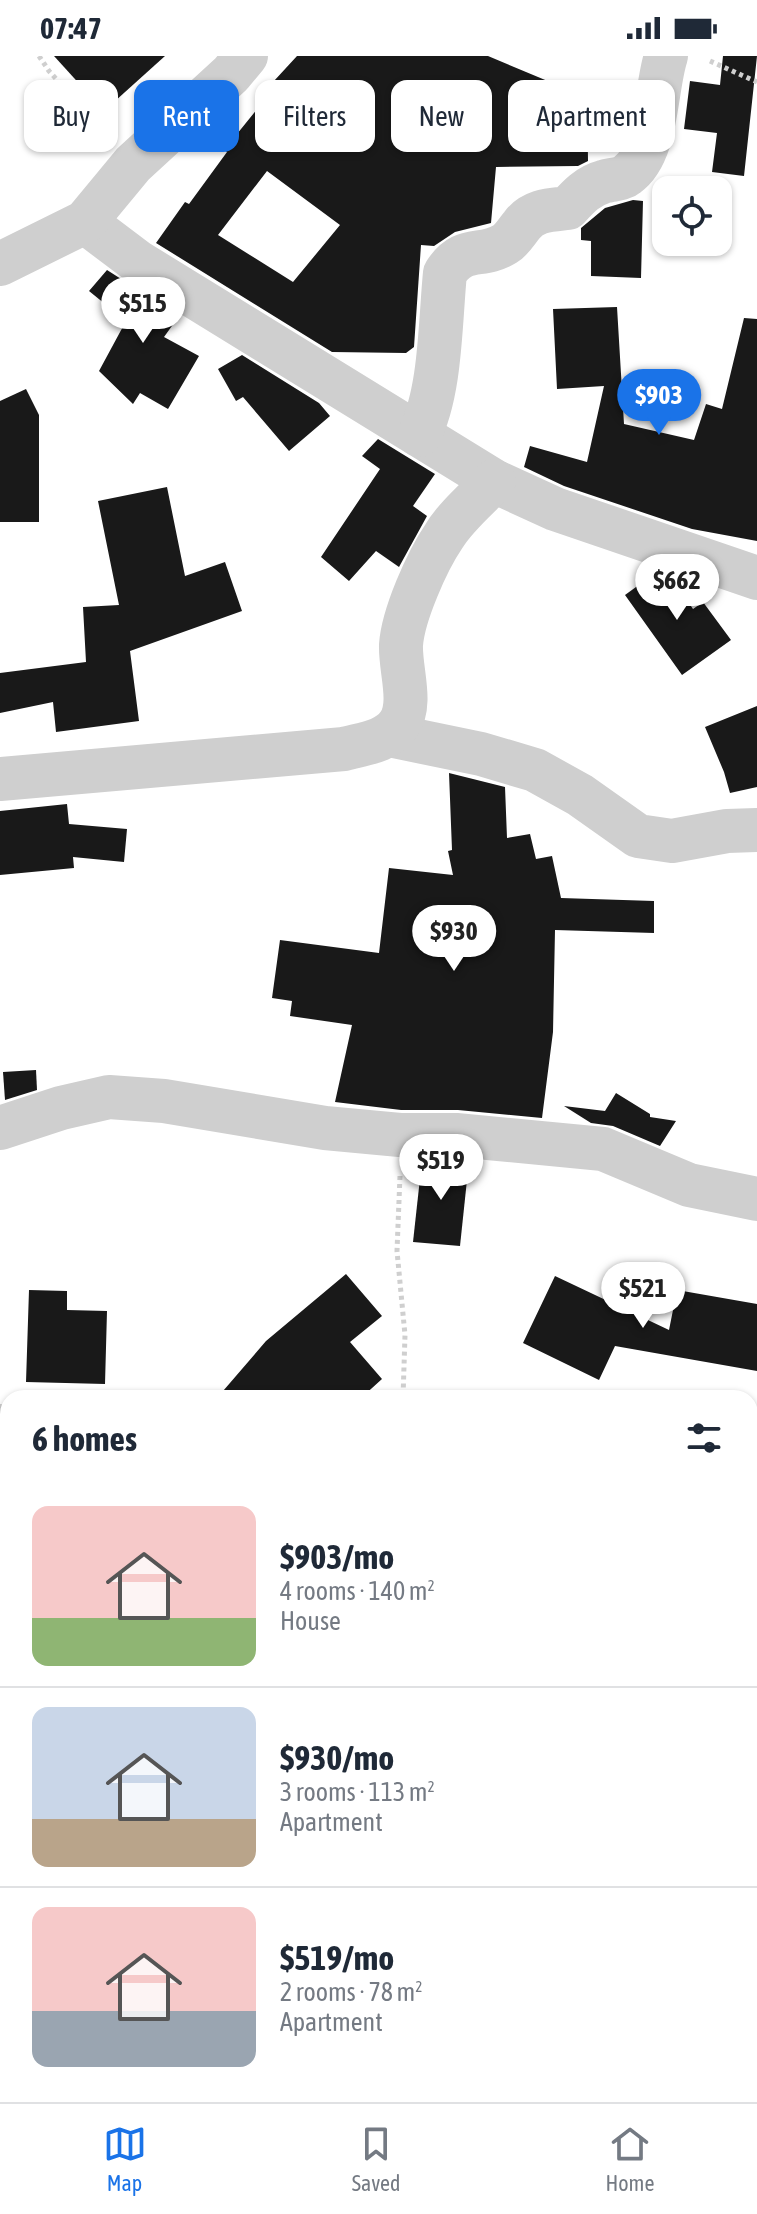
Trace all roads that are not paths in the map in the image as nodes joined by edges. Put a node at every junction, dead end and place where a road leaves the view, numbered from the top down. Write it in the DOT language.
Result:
graph roads {
  1 [pos="246,56"];
  2 [pos="666,56"];
  3 [pos="85,222"];
  4 [pos="0,264"];
  5 [pos="419,435"];
  6 [pos="494,481"];
  7 [pos="757,578"];
  8 [pos="389,735"];
  9 [pos="0,779"];
  10 [pos="757,830"];
  11 [pos="0,1128"];
  12 [pos="757,1199"];
  1 -- 3 [label="street"];
  2 -- 5 [label="street"];
  3 -- 4 [label="street"];
  3 -- 5 [label="street"];
  5 -- 6 [label="street"];
  6 -- 7 [label="street"];
  6 -- 8 [label="street"];
  8 -- 9 [label="street"];
  8 -- 10 [label="street"];
  11 -- 12 [label="street"];
}
